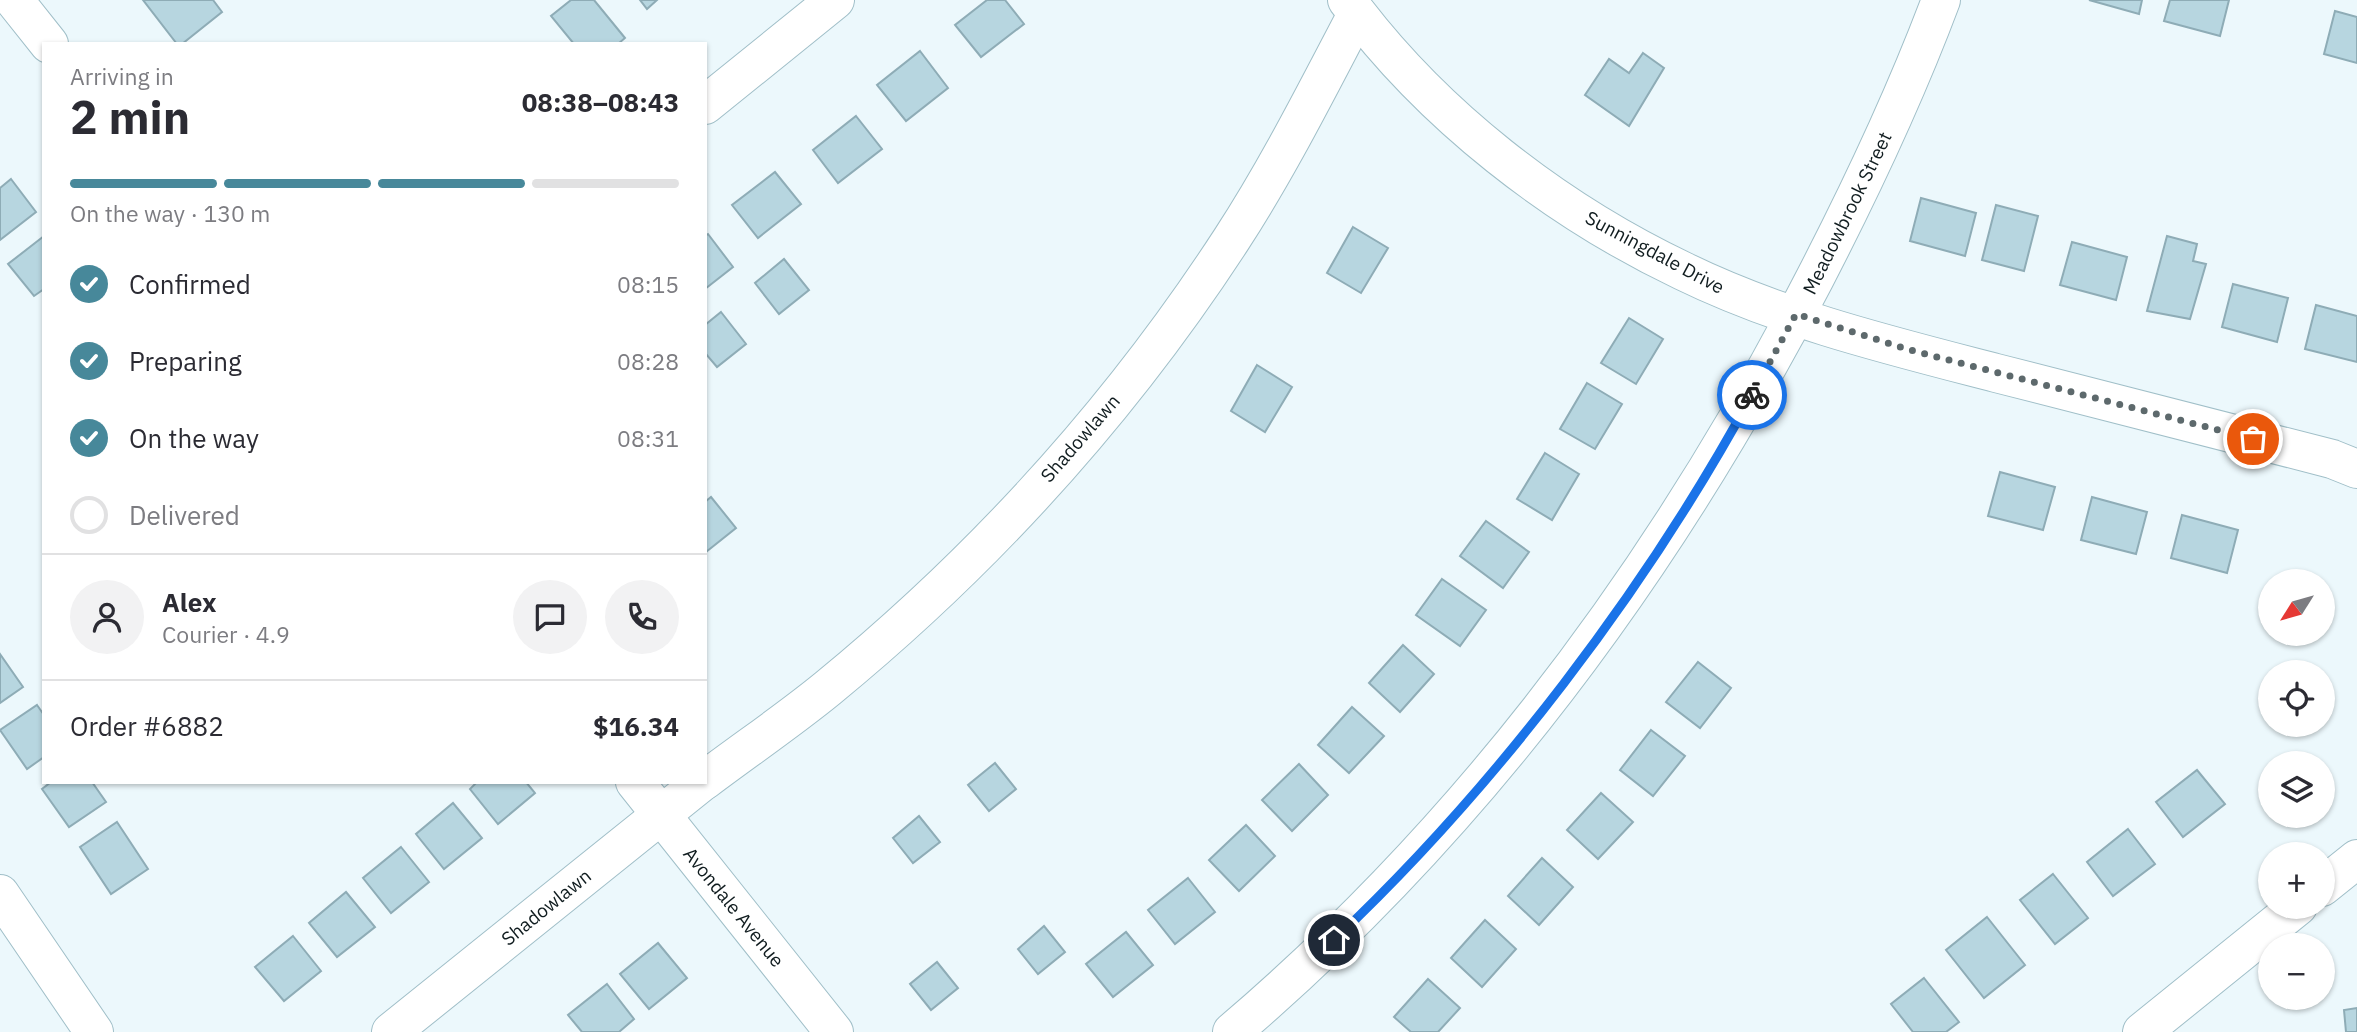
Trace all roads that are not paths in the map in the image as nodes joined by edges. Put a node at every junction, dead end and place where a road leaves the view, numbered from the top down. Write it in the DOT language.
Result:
graph roads {
  1 [pos="14,0"];
  2 [pos="835,0"];
  3 [pos="1941,0"];
  4 [pos="1352,7"];
  5 [pos="47,42"];
  6 [pos="707,103"];
  7 [pos="1796,314"];
  8 [pos="2357,469"];
  9 [pos="707,779"];
  10 [pos="637,784"];
  11 [pos="700,784"];
  12 [pos="660,814"];
  13 [pos="2357,859"];
  14 [pos="2335,877"];
  15 [pos="0,894"];
  16 [pos="2282,919"];
  17 [pos="94,1032"];
  18 [pos="391,1032"];
  19 [pos="834,1032"];
  20 [pos="1232,1032"];
  21 [pos="2142,1032"];
  1 -- 5 [label="street"];
  2 -- 6 [label="street"];
  3 -- 7 [label="street, Meadowbrook Street"];
  4 -- 7 [label="street, Sunningdale Drive"];
  4 -- 9 [label="street, Shadowlawn"];
  7 -- 8 [label="street, Sunningdale Drive"];
  7 -- 20 [label="street, Meadowbrook Street"];
  10 -- 12 [label="street, Avondale Avenue"];
  11 -- 12 [label="street, Shadowlawn"];
  12 -- 18 [label="street, Shadowlawn"];
  12 -- 19 [label="street, Avondale Avenue"];
  13 -- 14 [label="street"];
  15 -- 17 [label="street"];
  16 -- 21 [label="street"];
}
